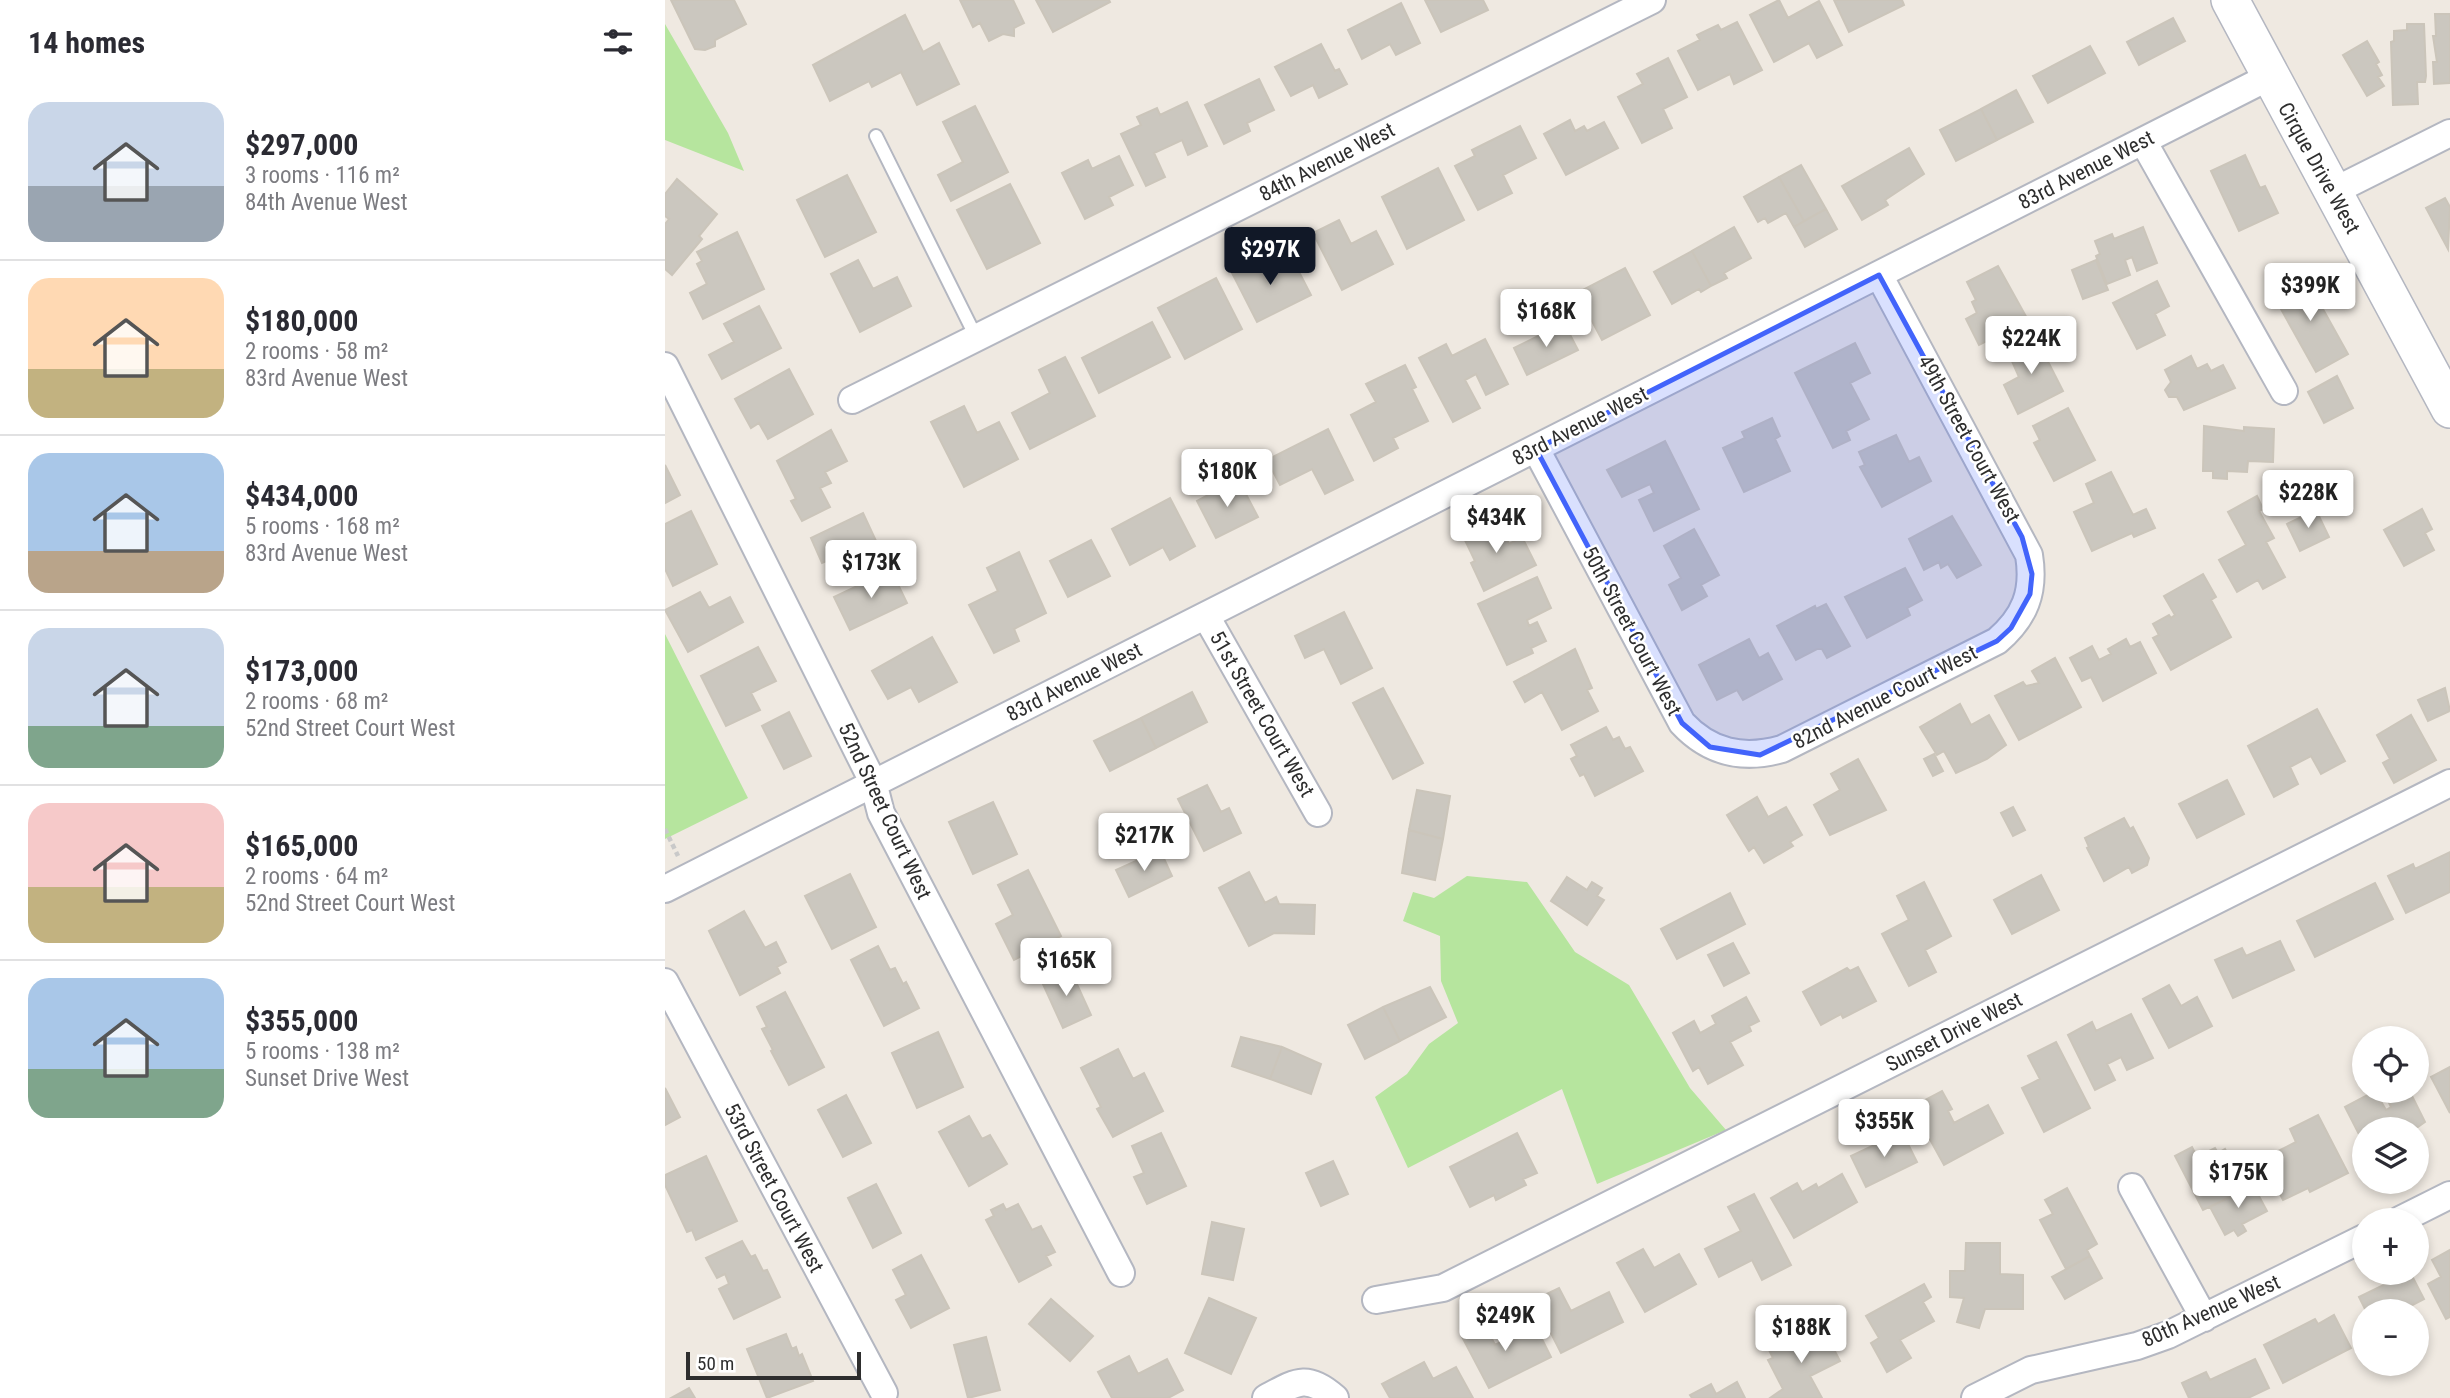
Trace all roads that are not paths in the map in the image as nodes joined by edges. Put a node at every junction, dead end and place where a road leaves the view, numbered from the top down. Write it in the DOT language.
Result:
graph roads {
  1 [pos="1652,0"];
  2 [pos="2230,0"];
  3 [pos="2269,77"];
  4 [pos="2450,133"];
  5 [pos="876,136"];
  6 [pos="2143,141"];
  7 [pos="2332,192"];
  8 [pos="1879,275"];
  9 [pos="976,337"];
  10 [pos="668,377"];
  11 [pos="2284,391"];
  12 [pos="852,400"];
  13 [pos="2450,409"];
  14 [pos="1536,449"];
  15 [pos="2024,610"];
  16 [pos="1206,616"];
  17 [pos="1731,754"];
  18 [pos="873,782"];
  19 [pos="2450,783"];
  20 [pos="1318,813"];
  21 [pos="665,889"];
  22 [pos="665,982"];
  23 [pos="2132,1186"];
  24 [pos="2450,1195"];
  25 [pos="2424,1208"];
  26 [pos="2352,1244"];
  27 [pos="1121,1273"];
  28 [pos="1376,1300"];
  29 [pos="2204,1318"];
  30 [pos="884,1393"];
  31 [pos="1266,1398"];
  32 [pos="1335,1398"];
  33 [pos="1975,1398"];
  1 -- 9 [label="street, 84th Avenue West"];
  2 -- 3 [label="street, Cirque Drive West"];
  3 -- 6 [label="street, 83rd Avenue West"];
  3 -- 7 [label="street, Cirque Drive West"];
  4 -- 7 [label="street"];
  5 -- 9 [label="lane"];
  6 -- 8 [label="street, 83rd Avenue West"];
  6 -- 11 [label="street"];
  7 -- 13 [label="street, Cirque Drive West"];
  8 -- 14 [label="street, 83rd Avenue West"];
  8 -- 15 [label="street, 49th Street Court West"];
  9 -- 12 [label="street, 84th Avenue West"];
  10 -- 18 [label="street, 52nd Street Court West"];
  14 -- 16 [label="street, 83rd Avenue West"];
  14 -- 17 [label="street, 50th Street Court West"];
  15 -- 17 [label="street, 82nd Avenue Court West"];
  16 -- 18 [label="street, 83rd Avenue West"];
  16 -- 20 [label="street, 51st Street Court West"];
  18 -- 21 [label="street, 83rd Avenue West"];
  18 -- 27 [label="street, 52nd Street Court West"];
  19 -- 28 [label="street, Sunset Drive West"];
  22 -- 30 [label="street, 53rd Street Court West"];
  23 -- 29 [label="street"];
  24 -- 25 [label="street"];
  26 -- 29 [label="street, 80th Avenue West"];
  29 -- 33 [label="street, 80th Avenue West"];
  31 -- 32 [label="street"];
}
